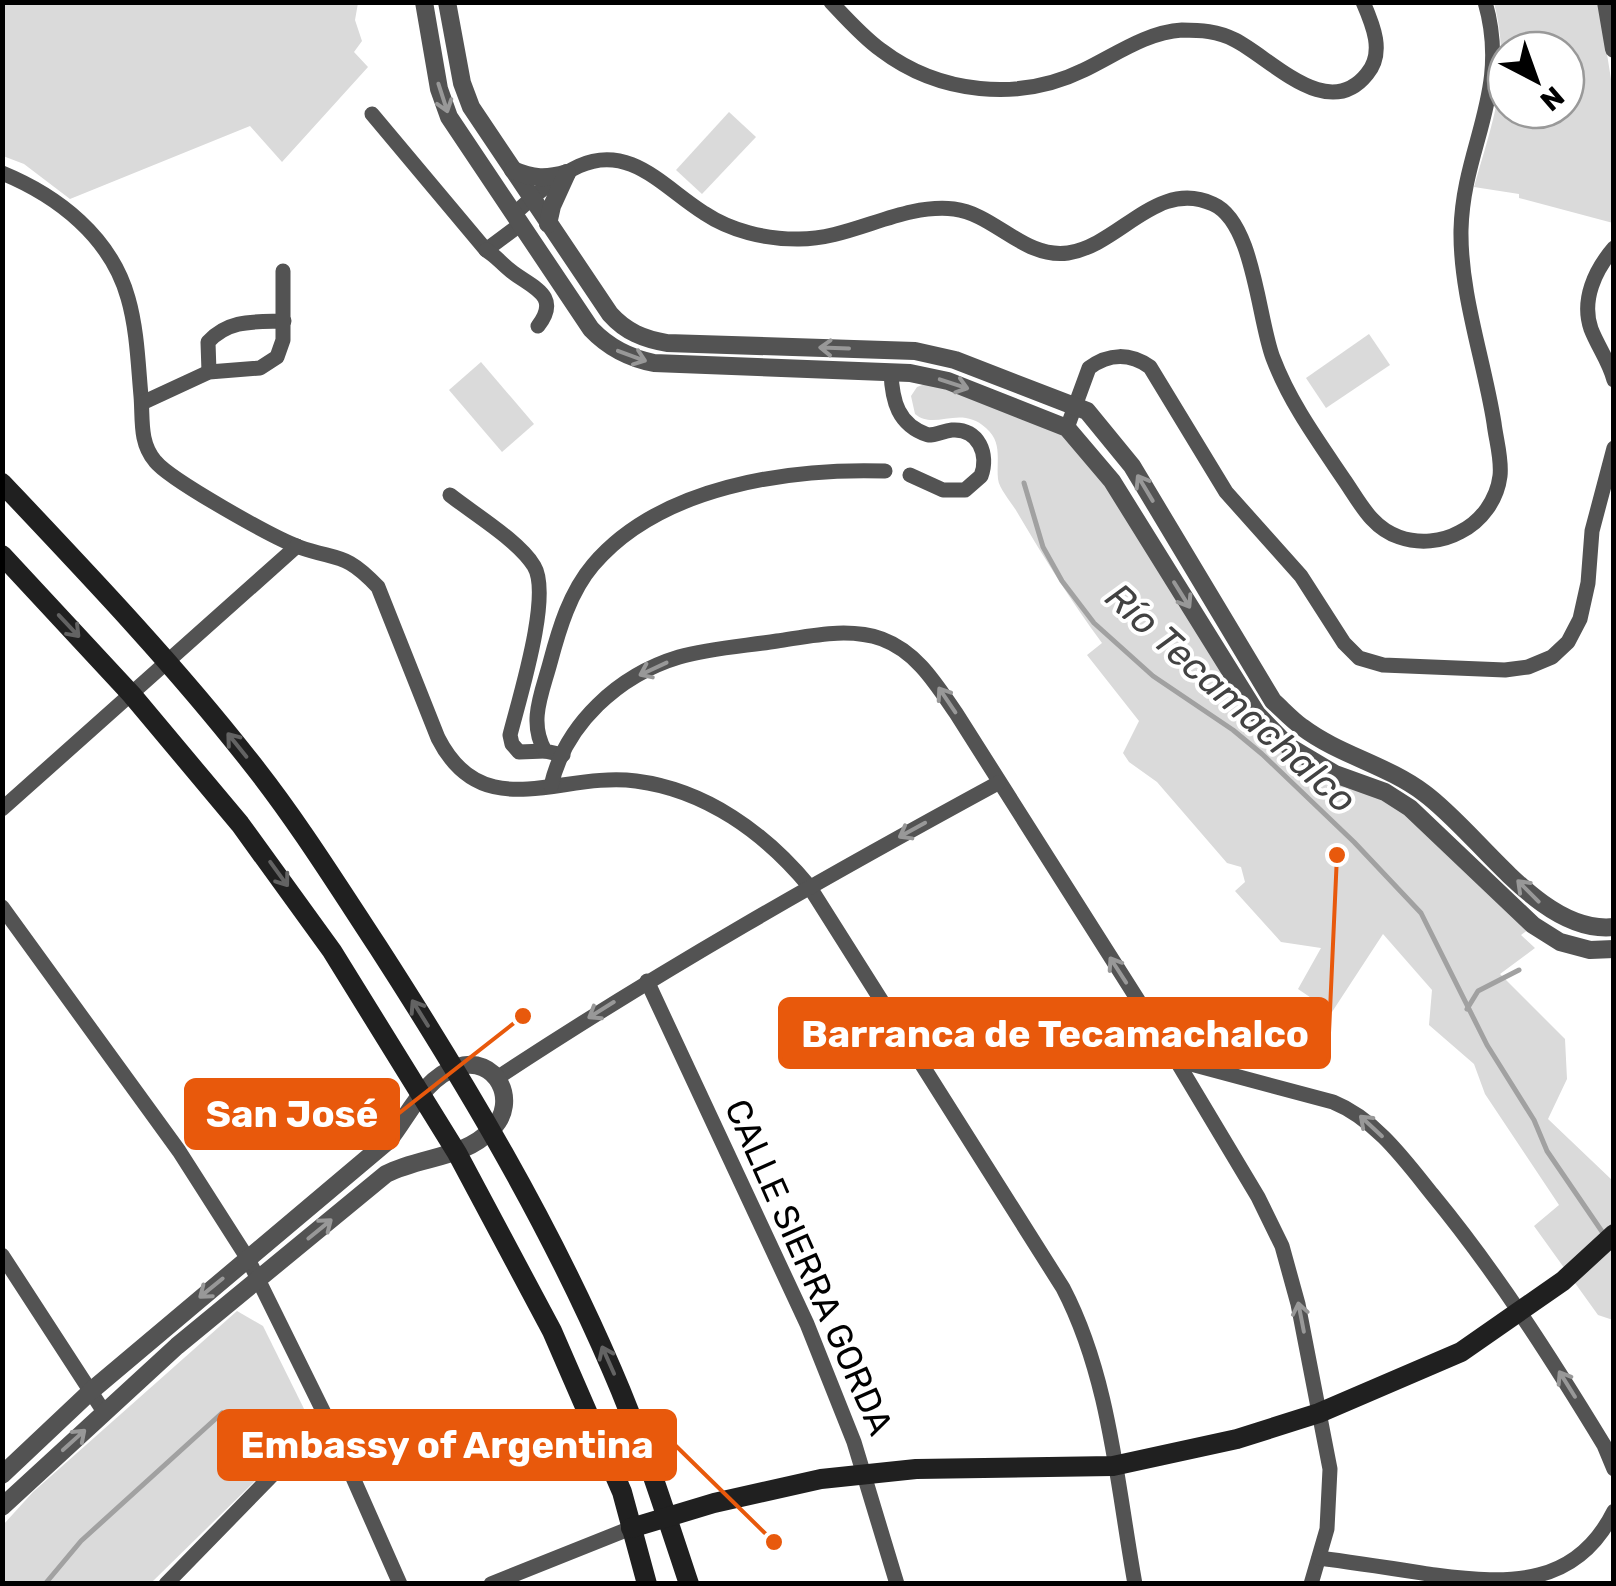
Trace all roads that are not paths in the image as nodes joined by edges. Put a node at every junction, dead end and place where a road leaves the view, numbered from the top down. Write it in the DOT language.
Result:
graph roads {
  1 [pos="424,2"];
  2 [pos="448,2"];
  3 [pos="831,2"];
  4 [pos="1363,2"];
  5 [pos="1485,2"];
  6 [pos="1606,2"];
  7 [pos="1614,49"];
  8 [pos="372,114"];
  9 [pos="513,170"];
  10 [pos="568,172"];
  11 [pos="2,173"];
  12 [pos="532,199"];
  13 [pos="517,219"];
  14 [pos="548,224"];
  15 [pos="1614,248"];
  16 [pos="486,250"];
  17 [pos="282,271"];
  18 [pos="284,321"];
  19 [pos="538,326"];
  20 [pos="763,347"];
  21 [pos="762,367"];
  22 [pos="209,372"];
  23 [pos="891,372"];
  24 [pos="1614,380"];
  25 [pos="142,403"];
  26 [pos="1076,406"];
  27 [pos="1067,428"];
  28 [pos="1614,448"];
  29 [pos="885,471"];
  30 [pos="910,475"];
  31 [pos="2,483"];
  32 [pos="450,495"];
  33 [pos="297,546"];
  34 [pos="2,555"];
  35 [pos="169,662"];
  36 [pos="132,695"];
  37 [pos="545,751"];
  38 [pos="1346,752"];
  39 [pos="563,755"];
  40 [pos="1336,774"];
  41 [pos="998,783"];
  42 [pos="551,786"];
  43 [pos="2,809"];
  44 [pos="808,886"];
  45 [pos="2,907"];
  46 [pos="1614,927"];
  47 [pos="1614,948"];
  48 [pos="647,982"];
  49 [pos="1176,1060"];
  50 [pos="455,1068"];
  51 [pos="496,1078"];
  52 [pos="421,1094"];
  53 [pos="492,1130"];
  54 [pos="457,1153"];
  55 [pos="1614,1234"];
  56 [pos="2,1255"];
  57 [pos="248,1259"];
  58 [pos="258,1280"];
  59 [pos="1521,1310"];
  60 [pos="91,1391"];
  61 [pos="104,1412"];
  62 [pos="1319,1413"];
  63 [pos="326,1420"];
  64 [pos="1113,1466"];
  65 [pos="1614,1469"];
  66 [pos="865,1474"];
  67 [pos="2,1475"];
  68 [pos="2,1507"];
  69 [pos="1614,1510"];
  70 [pos="667,1517"];
  71 [pos="632,1528"];
  72 [pos="1319,1558"];
  73 [pos="166,1584"];
  74 [pos="400,1584"];
  75 [pos="492,1584"];
  76 [pos="647,1584"];
  77 [pos="689,1584"];
  78 [pos="897,1584"];
  79 [pos="1136,1584"];
  80 [pos="1311,1584"];
  1 -- 13 [label="street, one-way"];
  2 -- 9 [label="street"];
  3 -- 4 [label="street"];
  5 -- 10 [label="street"];
  6 -- 7 [label="street"];
  8 -- 16 [label="street"];
  9 -- 10 [label="street"];
  9 -- 12 [label="street"];
  10 -- 12 [label="street"];
  10 -- 14 [label="street"];
  11 -- 25 [label="street"];
  12 -- 13 [label="street"];
  12 -- 14 [label="street"];
  13 -- 16 [label="street"];
  13 -- 21 [label="street, one-way"];
  14 -- 20 [label="street"];
  15 -- 24 [label="street"];
  16 -- 19 [label="street"];
  17 -- 18 [label="street"];
  18 -- 22 [label="street"];
  18 -- 22 [label="street"];
  20 -- 21 [label="street"];
  26 -- 20 [label="street, one-way"];
  21 -- 23 [label="street"];
  22 -- 25 [label="street"];
  23 -- 27 [label="street, one-way"];
  23 -- 30 [label="street"];
  25 -- 33 [label="street"];
  26 -- 27 [label="street"];
  26 -- 28 [label="street"];
  38 -- 26 [label="street, one-way"];
  27 -- 40 [label="street, one-way"];
  29 -- 37 [label="street"];
  31 -- 35 [label="main road"];
  32 -- 37 [label="street"];
  33 -- 35 [label="street"];
  33 -- 42 [label="street"];
  34 -- 36 [label="main road, one-way"];
  35 -- 36 [label="street"];
  50 -- 35 [label="main road, one-way"];
  36 -- 43 [label="street"];
  36 -- 52 [label="main road, one-way"];
  37 -- 39 [label="street"];
  38 -- 40 [label="street"];
  46 -- 38 [label="street, one-way"];
  41 -- 39 [label="street, one-way"];
  39 -- 42 [label="street"];
  40 -- 47 [label="street"];
  41 -- 44 [label="street, one-way"];
  49 -- 41 [label="street, one-way"];
  42 -- 44 [label="street"];
  44 -- 48 [label="street"];
  44 -- 64 [label="street"];
  45 -- 57 [label="street"];
  48 -- 51 [label="street, one-way"];
  48 -- 66 [label="street, CALLE SIERRA GORDA"];
  59 -- 49 [label="street, one-way"];
  62 -- 49 [label="street, one-way"];
  50 -- 51 [label="street"];
  50 -- 52 [label="street"];
  50 -- 53 [label="main road"];
  51 -- 53 [label="street"];
  52 -- 54 [label="main road"];
  52 -- 57 [label="street"];
  53 -- 54 [label="street"];
  70 -- 53 [label="main road, one-way"];
  58 -- 54 [label="street, one-way"];
  54 -- 71 [label="main road"];
  55 -- 59 [label="main road"];
  56 -- 60 [label="street"];
  57 -- 58 [label="street"];
  57 -- 60 [label="street, one-way"];
  58 -- 61 [label="street"];
  58 -- 63 [label="street"];
  59 -- 62 [label="main road"];
  65 -- 59 [label="street, one-way"];
  60 -- 61 [label="street"];
  60 -- 67 [label="street"];
  68 -- 61 [label="street, one-way"];
  62 -- 64 [label="main road"];
  62 -- 72 [label="street"];
  63 -- 73 [label="street"];
  63 -- 74 [label="street"];
  64 -- 66 [label="main road"];
  64 -- 79 [label="street"];
  66 -- 70 [label="main road"];
  66 -- 78 [label="street, CALLE SIERRA GORDA"];
  69 -- 72 [label="street"];
  70 -- 71 [label="main road"];
  70 -- 77 [label="main road"];
  71 -- 75 [label="street"];
  71 -- 76 [label="main road"];
  72 -- 80 [label="street"];
}
